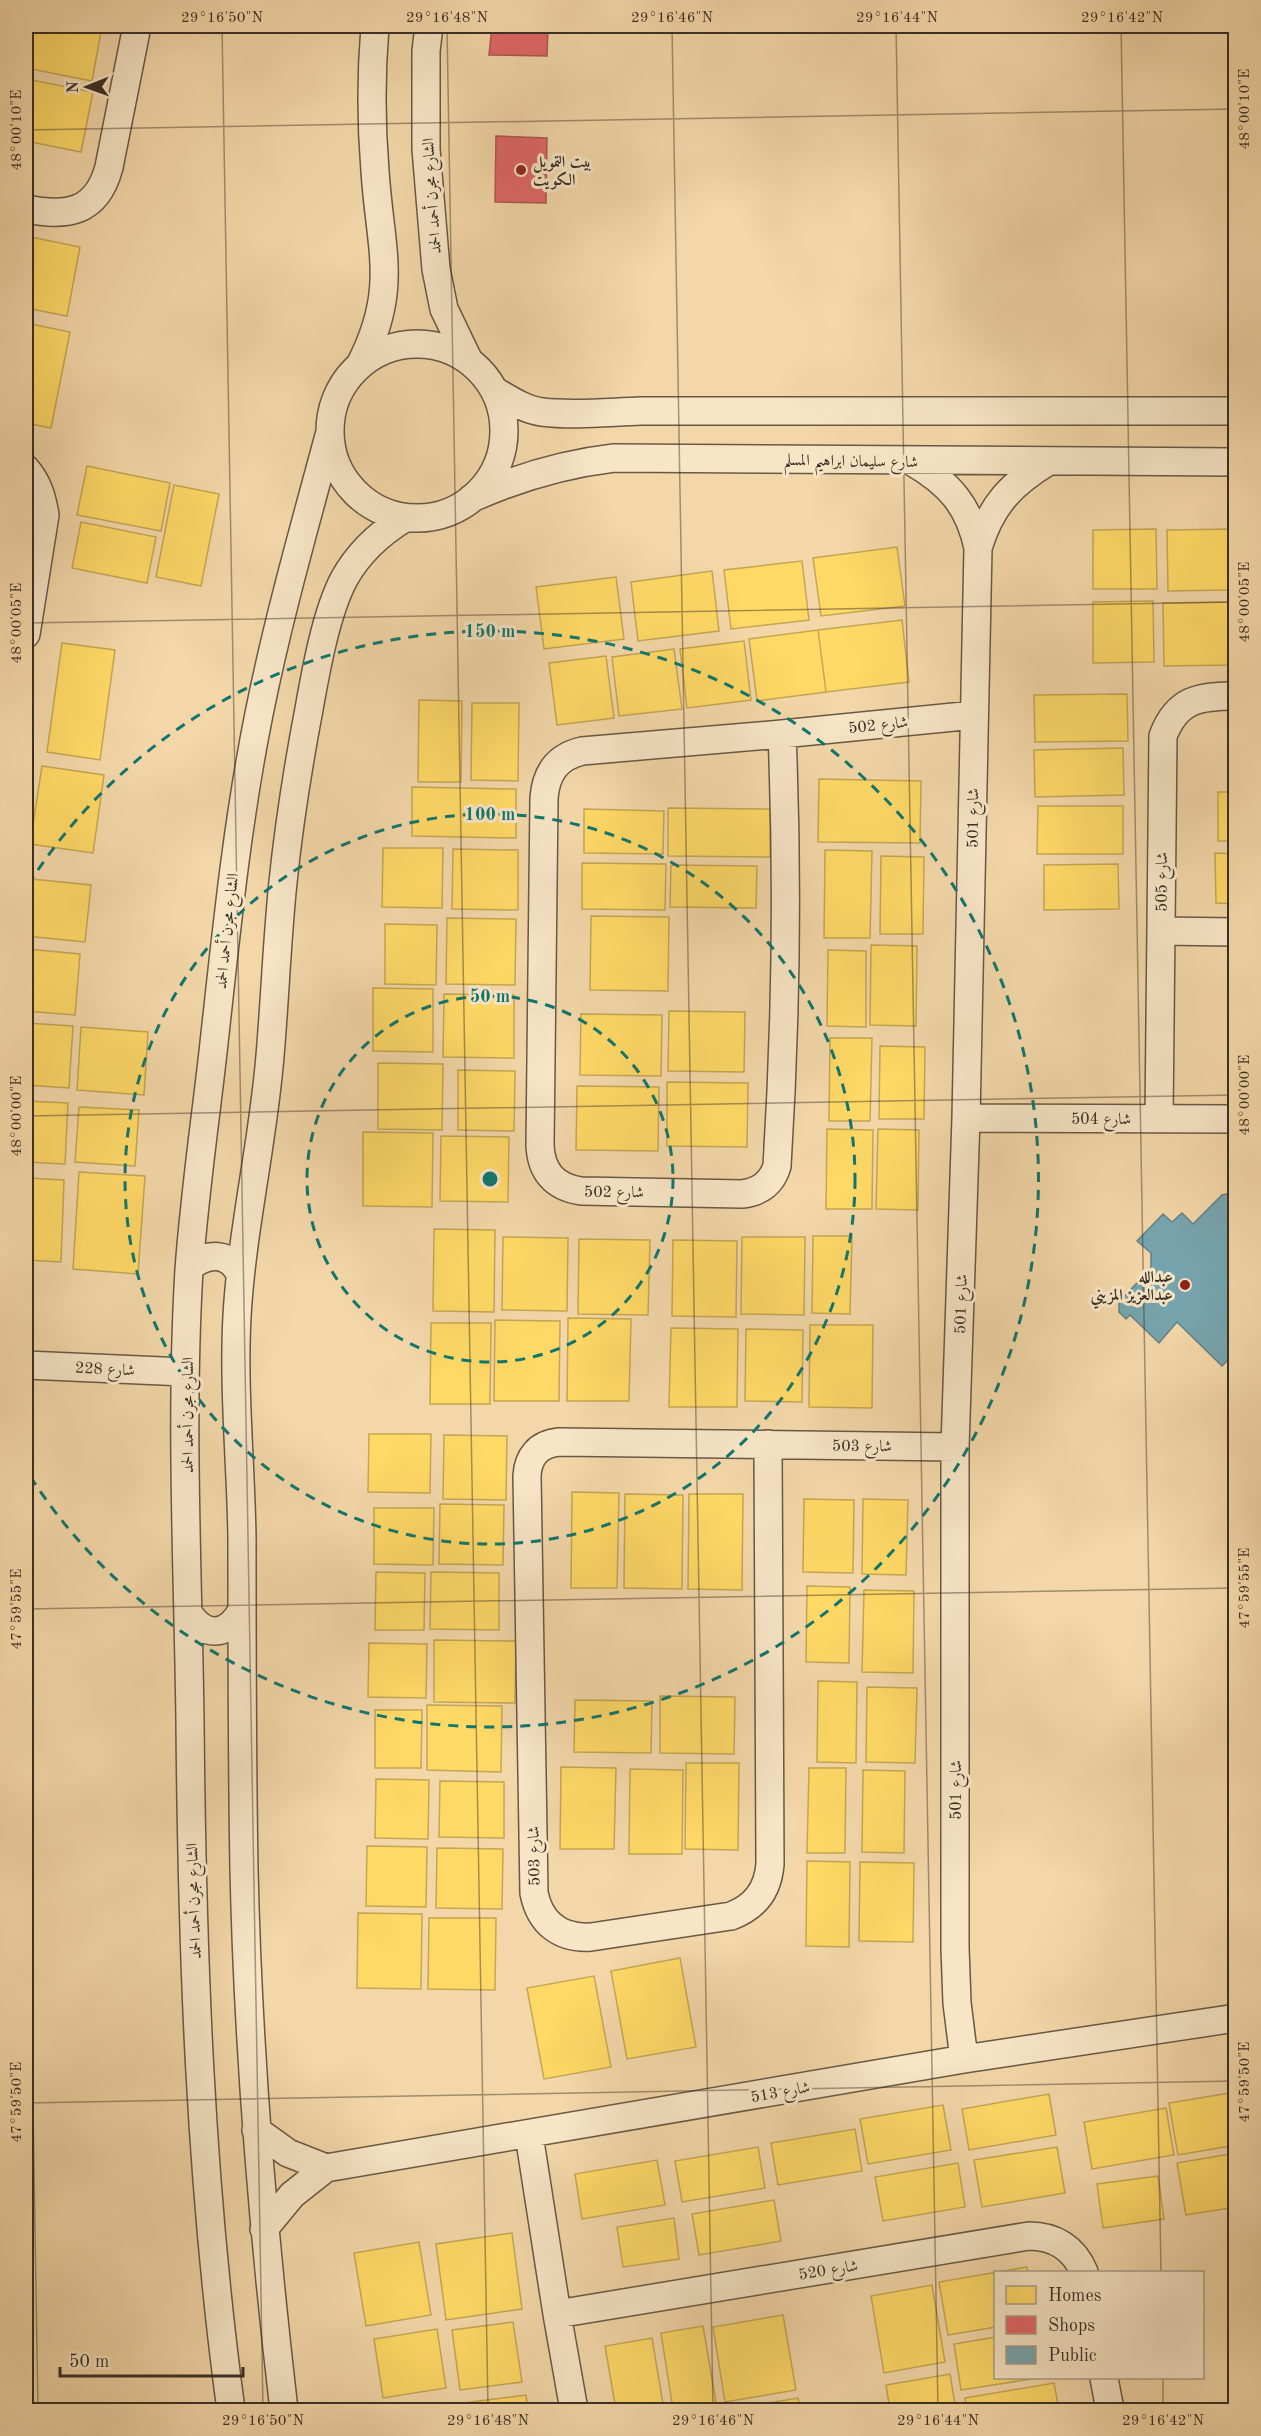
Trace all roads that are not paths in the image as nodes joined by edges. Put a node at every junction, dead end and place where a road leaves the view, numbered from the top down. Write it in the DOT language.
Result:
graph roads {
  1 [pos="137,26"];
  2 [pos="375,26"];
  3 [pos="429,26"];
  4 [pos="26,209"];
  5 [pos="469,361"];
  6 [pos="361,363"];
  7 [pos="495,391"];
  8 [pos="1236,411"];
  9 [pos="330,432"];
  10 [pos="911,461"];
  11 [pos="1049,461"];
  12 [pos="1236,462"];
  13 [pos="26,469"];
  14 [pos="472,498"];
  15 [pos="405,518"];
  16 [pos="978,548"];
  17 [pos="26,634"];
  18 [pos="1236,696"];
  19 [pos="975,715"];
  20 [pos="782,734"];
  21 [pos="1161,931"];
  22 [pos="1236,932"];
  23 [pos="966,1118"];
  24 [pos="1159,1118"];
  25 [pos="1236,1119"];
  26 [pos="190,1267"];
  27 [pos="240,1275"];
  28 [pos="26,1365"];
  29 [pos="185,1372"];
  30 [pos="768,1443"];
  31 [pos="955,1447"];
  32 [pos="241,1612"];
  33 [pos="189,1614"];
  34 [pos="1236,2018"];
  35 [pos="964,2059"];
  36 [pos="256,2130"];
  37 [pos="529,2135"];
  38 [pos="326,2168"];
  39 [pos="264,2229"];
  40 [pos="1083,2271"];
  41 [pos="556,2314"];
  42 [pos="1104,2379"];
  43 [pos="231,2410"];
  44 [pos="284,2410"];
  45 [pos="574,2410"];
  46 [pos="1110,2410"];
  1 -- 4 [label="street"];
  2 -- 6 [label="street"];
  3 -- 5 [label="street, الشارع مجرن أحمد الحمد"];
  5 -- 6 [label="street"];
  5 -- 7 [label="street"];
  6 -- 9 [label="street"];
  7 -- 8 [label="street"];
  7 -- 14 [label="street"];
  9 -- 15 [label="street"];
  9 -- 26 [label="street, الشارع مجرن أحمد الحمد"];
  10 -- 11 [label="street, شارع سليمان ابراهيم المسلم"];
  10 -- 14 [label="street, شارع سليمان ابراهيم المسلم"];
  10 -- 16 [label="street, شارع 501"];
  11 -- 12 [label="street, شارع سليمان ابراهيم المسلم"];
  11 -- 16 [label="street, شارع 501"];
  13 -- 17 [label="street"];
  14 -- 15 [label="street"];
  15 -- 27 [label="street"];
  16 -- 19 [label="street, شارع 501"];
  18 -- 21 [label="street, شارع 505"];
  19 -- 20 [label="street, شارع 502"];
  19 -- 23 [label="street, شارع 501"];
  20 -- 20 [label="street, شارع 502"];
  21 -- 22 [label="street"];
  21 -- 24 [label="street, شارع 505"];
  23 -- 24 [label="street, شارع 504"];
  23 -- 31 [label="street, شارع 501"];
  24 -- 25 [label="street, شارع 504"];
  26 -- 27 [label="street"];
  26 -- 29 [label="street, الشارع مجرن أحمد الحمد"];
  27 -- 32 [label="street"];
  28 -- 29 [label="street, شارع 228"];
  29 -- 33 [label="street, الشارع مجرن أحمد الحمد"];
  30 -- 30 [label="street, شارع 503"];
  30 -- 31 [label="street, شارع 503"];
  31 -- 35 [label="street, شارع 501"];
  32 -- 33 [label="street"];
  32 -- 36 [label="street"];
  33 -- 43 [label="street, الشارع مجرن أحمد الحمد"];
  34 -- 35 [label="street, شارع 513"];
  35 -- 37 [label="street, شارع 513"];
  36 -- 38 [label="street"];
  36 -- 39 [label="street"];
  37 -- 38 [label="street, شارع 513"];
  37 -- 41 [label="street"];
  38 -- 39 [label="street, شارع 513"];
  39 -- 44 [label="street"];
  40 -- 41 [label="street, شارع 520"];
  41 -- 45 [label="street"];
  42 -- 46 [label="street"];
}
